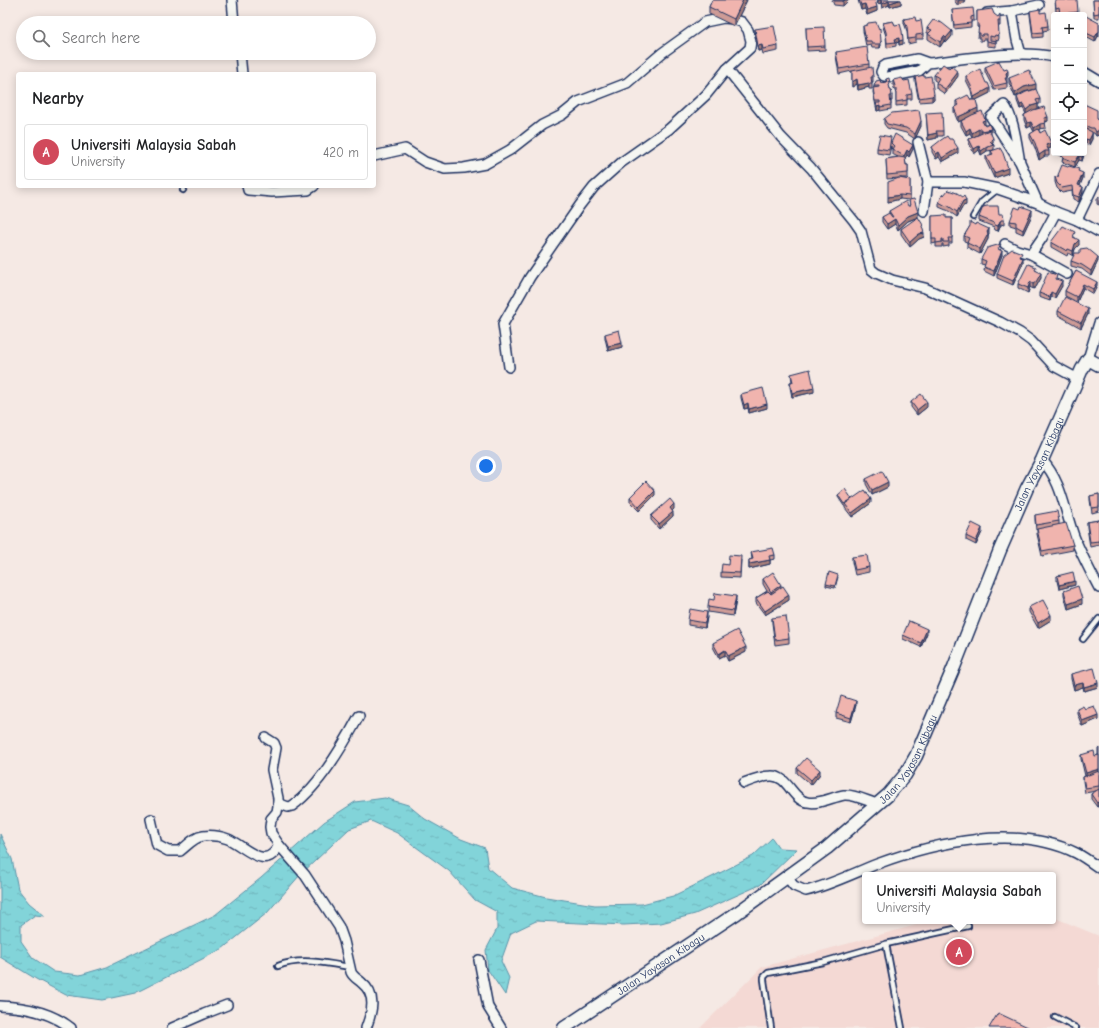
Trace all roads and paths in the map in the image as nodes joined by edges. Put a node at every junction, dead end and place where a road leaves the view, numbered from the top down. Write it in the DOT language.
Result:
graph roads {
  1 [pos="232,0"];
  2 [pos="1039,5"];
  3 [pos="1012,11"];
  4 [pos="987,13"];
  5 [pos="233,16"];
  6 [pos="1021,54"];
  7 [pos="1051,57"];
  8 [pos="241,60"];
  9 [pos="928,63"];
  10 [pos="727,69"];
  11 [pos="242,72"];
  12 [pos="1087,74"];
  13 [pos="1099,81"];
  14 [pos="918,142"];
  15 [pos="376,156"];
  16 [pos="1020,162"];
  17 [pos="1099,174"];
  18 [pos="928,182"];
  19 [pos="248,188"];
  20 [pos="311,188"];
  21 [pos="998,189"];
  22 [pos="1038,203"];
  23 [pos="924,211"];
  24 [pos="1056,212"];
  25 [pos="973,217"];
  26 [pos="1077,220"];
  27 [pos="1099,232"];
  28 [pos="1005,244"];
  29 [pos="1031,254"];
  30 [pos="1067,274"];
  31 [pos="1099,323"];
  32 [pos="1088,359"];
  33 [pos="1099,365"];
  34 [pos="509,367"];
  35 [pos="1078,379"];
  36 [pos="1042,460"];
  37 [pos="1099,588"];
  38 [pos="1099,619"];
  39 [pos="1083,639"];
  40 [pos="359,716"];
  41 [pos="266,738"];
  42 [pos="744,782"];
  43 [pos="278,803"];
  44 [pos="877,804"];
  45 [pos="151,819"];
  46 [pos="282,849"];
  47 [pos="1099,868"];
  48 [pos="786,876"];
  49 [pos="968,926"];
  50 [pos="886,944"];
  51 [pos="480,960"];
  52 [pos="278,966"];
  53 [pos="349,967"];
  54 [pos="227,1005"];
  55 [pos="0,1006"];
  56 [pos="1055,1017"];
  57 [pos="72,1028"];
  58 [pos="172,1028"];
  59 [pos="366,1028"];
  60 [pos="501,1028"];
  61 [pos="564,1028"];
  62 [pos="771,1028"];
  63 [pos="902,1028"];
  64 [pos="1076,1028"];
  1 -- 5 [label="street"];
  2 -- 3 [label="street"];
  3 -- 4 [label="street"];
  3 -- 6 [label="street"];
  6 -- 7 [label="street"];
  6 -- 9 [label="street"];
  8 -- 11 [label="street"];
  10 -- 15 [label="street"];
  10 -- 34 [label="street"];
  10 -- 35 [label="street"];
  12 -- 13 [label="street"];
  14 -- 18 [label="street"];
  16 -- 16 [label="street"];
  16 -- 22 [label="street"];
  17 -- 26 [label="street"];
  18 -- 21 [label="street"];
  18 -- 23 [label="street"];
  19 -- 20 [label="street"];
  21 -- 22 [label="street"];
  21 -- 25 [label="lane"];
  22 -- 24 [label="street"];
  24 -- 26 [label="street"];
  24 -- 29 [label="street"];
  26 -- 27 [label="street"];
  28 -- 29 [label="street"];
  29 -- 30 [label="street"];
  31 -- 32 [label="street"];
  32 -- 33 [label="street"];
  32 -- 35 [label="street, Jalan Yayasan Kibagu"];
  35 -- 36 [label="street, Jalan Yayasan Kibagu"];
  36 -- 37 [label="street"];
  36 -- 44 [label="street, Jalan Yayasan Kibagu"];
  38 -- 39 [label="lane"];
  40 -- 43 [label="street"];
  41 -- 43 [label="street"];
  42 -- 44 [label="street"];
  43 -- 46 [label="street"];
  44 -- 48 [label="street, Jalan Yayasan Kibagu"];
  45 -- 46 [label="street"];
  46 -- 53 [label="street"];
  47 -- 48 [label="street"];
  48 -- 61 [label="street, Jalan Yayasan Kibagu"];
  49 -- 50 [label="lane"];
  50 -- 62 [label="lane"];
  50 -- 63 [label="lane"];
  51 -- 60 [label="street"];
  52 -- 53 [label="lane"];
  53 -- 59 [label="street"];
  54 -- 58 [label="street"];
  55 -- 57 [label="street"];
  56 -- 64 [label="lane"];
}
